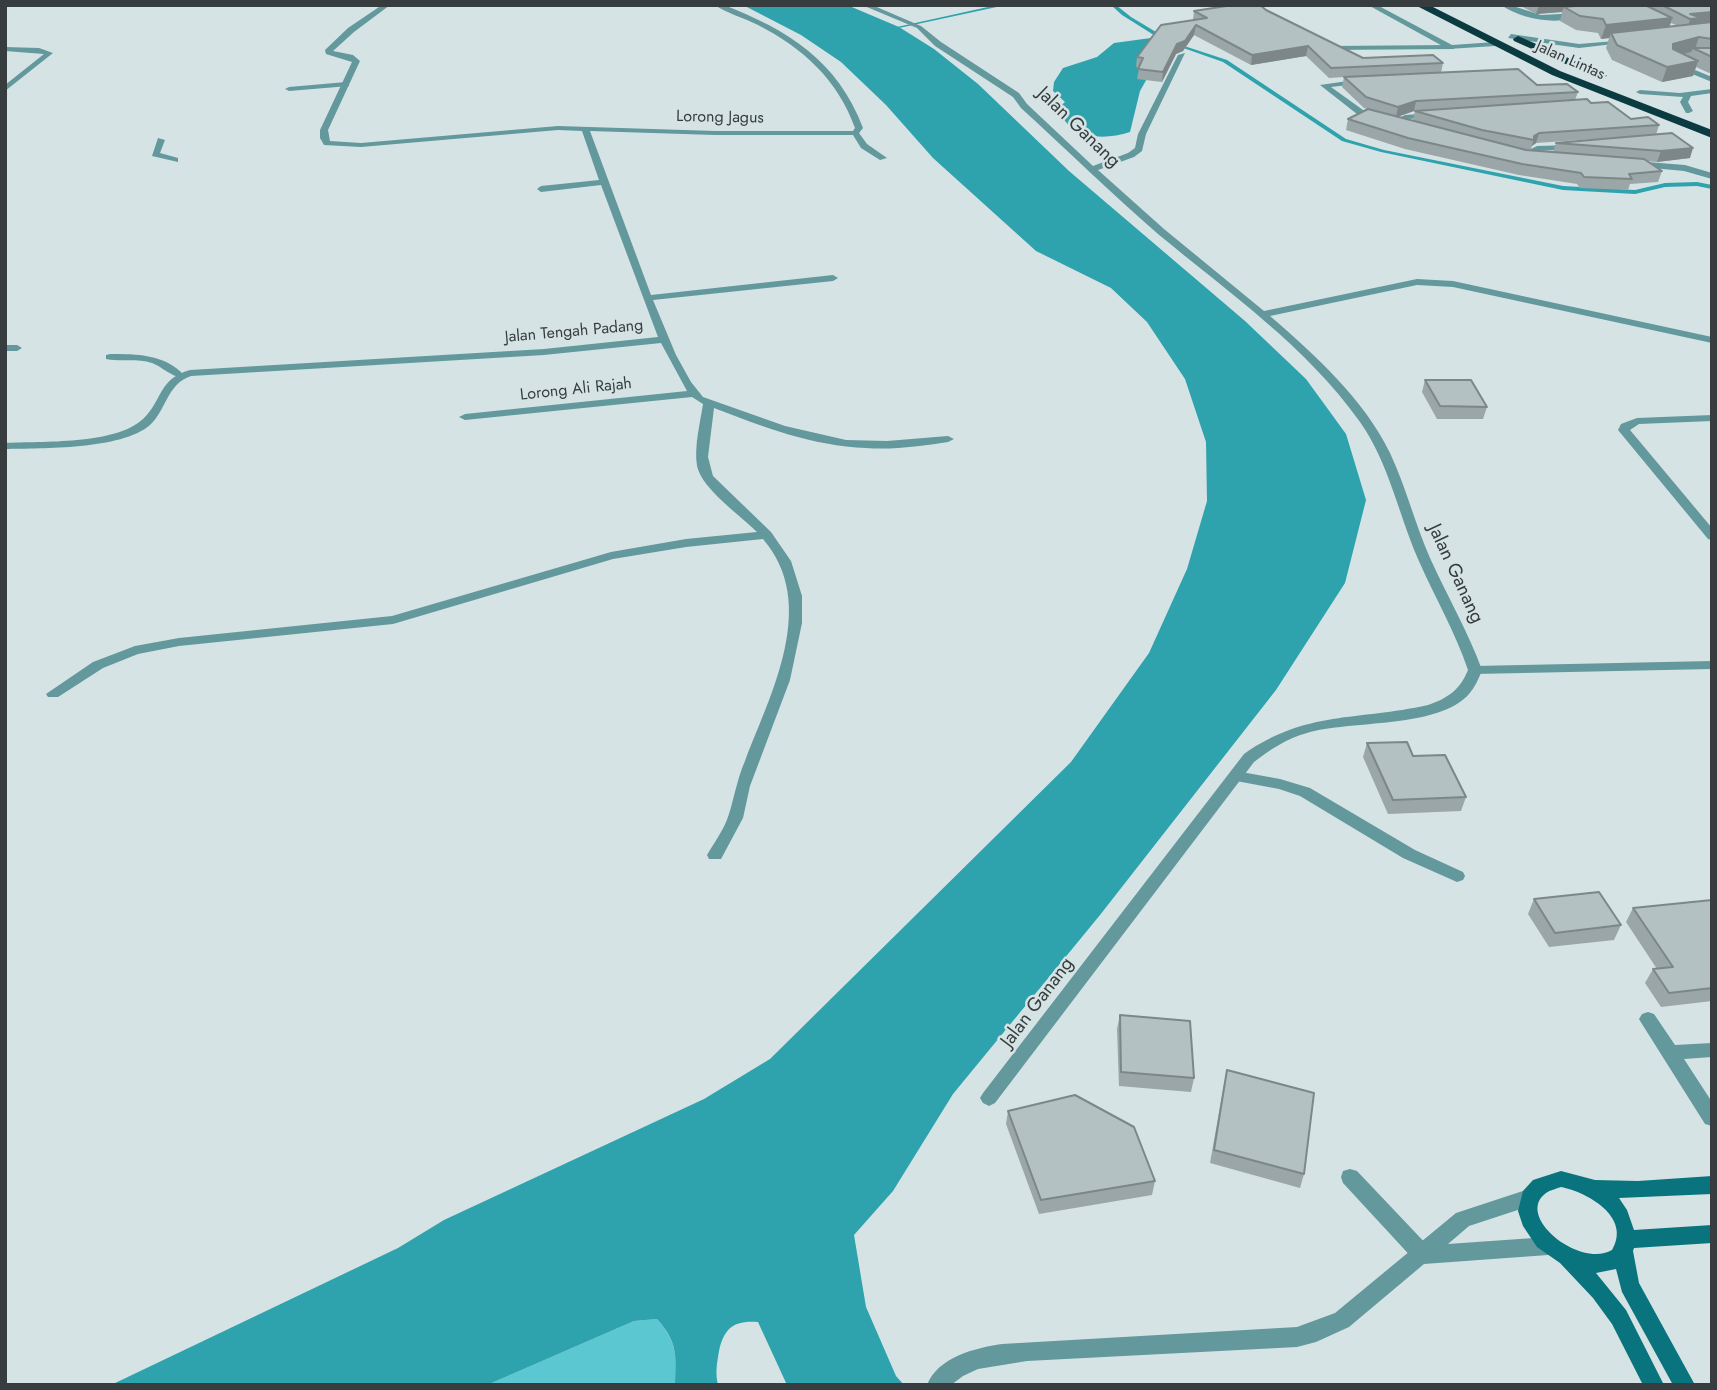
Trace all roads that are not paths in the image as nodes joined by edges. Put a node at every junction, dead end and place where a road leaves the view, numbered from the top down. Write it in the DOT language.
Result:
graph roads {
  1 [pos="387,5"];
  2 [pos="717,5"];
  3 [pos="865,5"];
  4 [pos="1371,5"];
  5 [pos="1420,5"];
  6 [pos="1504,5"];
  7 [pos="1583,15"];
  8 [pos="1499,30"];
  9 [pos="1511,36"];
  10 [pos="1317,41"];
  11 [pos="1635,41"];
  12 [pos="1495,44"];
  13 [pos="1579,46"];
  14 [pos="1451,47"];
  15 [pos="5,49"];
  16 [pos="1182,55"];
  17 [pos="1686,58"];
  18 [pos="1567,62"];
  19 [pos="1712,80"];
  20 [pos="1371,81"];
  21 [pos="346,84"];
  22 [pos="1629,88"];
  23 [pos="5,89"];
  24 [pos="289,89"];
  25 [pos="1712,91"];
  26 [pos="1688,95"];
  27 [pos="1689,111"];
  28 [pos="1442,114"];
  29 [pos="1704,117"];
  30 [pos="1394,123"];
  31 [pos="1406,126"];
  32 [pos="585,129"];
  33 [pos="855,133"];
  34 [pos="1712,134"];
  35 [pos="161,140"];
  36 [pos="1577,146"];
  37 [pos="1511,152"];
  38 [pos="1523,155"];
  39 [pos="883,158"];
  40 [pos="1564,158"];
  41 [pos="175,160"];
  42 [pos="1619,163"];
  43 [pos="1092,169"];
  44 [pos="1712,176"];
  45 [pos="605,183"];
  46 [pos="541,189"];
  47 [pos="833,278"];
  48 [pos="648,298"];
  49 [pos="1262,316"];
  50 [pos="664,340"];
  51 [pos="1712,340"];
  52 [pos="5,348"];
  53 [pos="17,348"];
  54 [pos="110,356"];
  55 [pos="179,375"];
  56 [pos="691,394"];
  57 [pos="709,403"];
  58 [pos="465,417"];
  59 [pos="1712,418"];
  60 [pos="948,439"];
  61 [pos="5,446"];
  62 [pos="767,535"];
  63 [pos="1712,537"];
  64 [pos="1712,665"];
  65 [pos="1475,670"];
  66 [pos="53,694"];
  67 [pos="1236,776"];
  68 [pos="715,855"];
  69 [pos="1457,876"];
  70 [pos="1648,1019"];
  71 [pos="1712,1050"];
  72 [pos="1671,1053"];
  73 [pos="989,1098"];
  74 [pos="1712,1118"];
  75 [pos="1350,1177"];
  76 [pos="1712,1185"];
  77 [pos="1594,1189"];
  78 [pos="1529,1198"];
  79 [pos="1712,1234"];
  80 [pos="1548,1246"];
  81 [pos="1624,1246"];
  82 [pos="1423,1255"];
  83 [pos="1569,1259"];
  84 [pos="937,1385"];
  85 [pos="1654,1385"];
  86 [pos="1685,1385"];
  1 -- 21 [label="street"];
  2 -- 33 [label="street"];
  3 -- 43 [label="street, Jalan Ganang"];
  4 -- 14 [label="street"];
  5 -- 12 [label="highway, Jalan Lintas"];
  6 -- 7 [label="street"];
  8 -- 9 [label="highway, Jalan Lintas"];
  9 -- 13 [label="street"];
  9 -- 18 [label="highway, Jalan Lintas"];
  10 -- 14 [label="street"];
  11 -- 13 [label="street"];
  12 -- 14 [label="street"];
  12 -- 34 [label="highway, Jalan Lintas"];
  13 -- 18 [label="street"];
  15 -- 23 [label="street"];
  16 -- 43 [label="street"];
  17 -- 19 [label="street"];
  18 -- 22 [label="highway, Jalan Lintas"];
  20 -- 30 [label="street"];
  21 -- 24 [label="street"];
  21 -- 32 [label="street"];
  22 -- 26 [label="street"];
  22 -- 27 [label="highway, Jalan Lintas"];
  25 -- 26 [label="street"];
  26 -- 27 [label="street"];
  27 -- 29 [label="highway, Jalan Lintas"];
  28 -- 30 [label="street"];
  30 -- 31 [label="street"];
  32 -- 33 [label="street, Lorong Jagus"];
  32 -- 45 [label="street, Jalan Tengah Padang"];
  33 -- 39 [label="street"];
  35 -- 41 [label="street"];
  36 -- 38 [label="street"];
  37 -- 38 [label="street"];
  38 -- 40 [label="street"];
  42 -- 44 [label="street"];
  43 -- 49 [label="street, Jalan Ganang"];
  45 -- 46 [label="street"];
  45 -- 48 [label="street, Jalan Tengah Padang"];
  47 -- 48 [label="street"];
  48 -- 50 [label="street, Jalan Tengah Padang"];
  49 -- 51 [label="street"];
  49 -- 65 [label="street, Jalan Ganang"];
  50 -- 55 [label="street, Jalan Tengah Padang"];
  50 -- 56 [label="street"];
  52 -- 53 [label="street"];
  54 -- 55 [label="street"];
  55 -- 61 [label="street"];
  56 -- 57 [label="street"];
  56 -- 58 [label="street, Lorong Ali Rajah"];
  57 -- 60 [label="street"];
  57 -- 62 [label="street"];
  59 -- 63 [label="street"];
  62 -- 66 [label="street"];
  62 -- 68 [label="street"];
  64 -- 65 [label="street"];
  65 -- 67 [label="street, Jalan Ganang"];
  67 -- 69 [label="street"];
  67 -- 73 [label="street, Jalan Ganang"];
  70 -- 72 [label="street"];
  71 -- 72 [label="street"];
  72 -- 74 [label="street"];
  75 -- 82 [label="street"];
  76 -- 77 [label="street"];
  77 -- 78 [label="street"];
  77 -- 81 [label="street"];
  78 -- 80 [label="street"];
  78 -- 82 [label="street"];
  79 -- 81 [label="street"];
  80 -- 82 [label="street"];
  80 -- 83 [label="street"];
  81 -- 83 [label="street"];
  81 -- 86 [label="street"];
  82 -- 84 [label="street"];
  83 -- 85 [label="street"];
}
